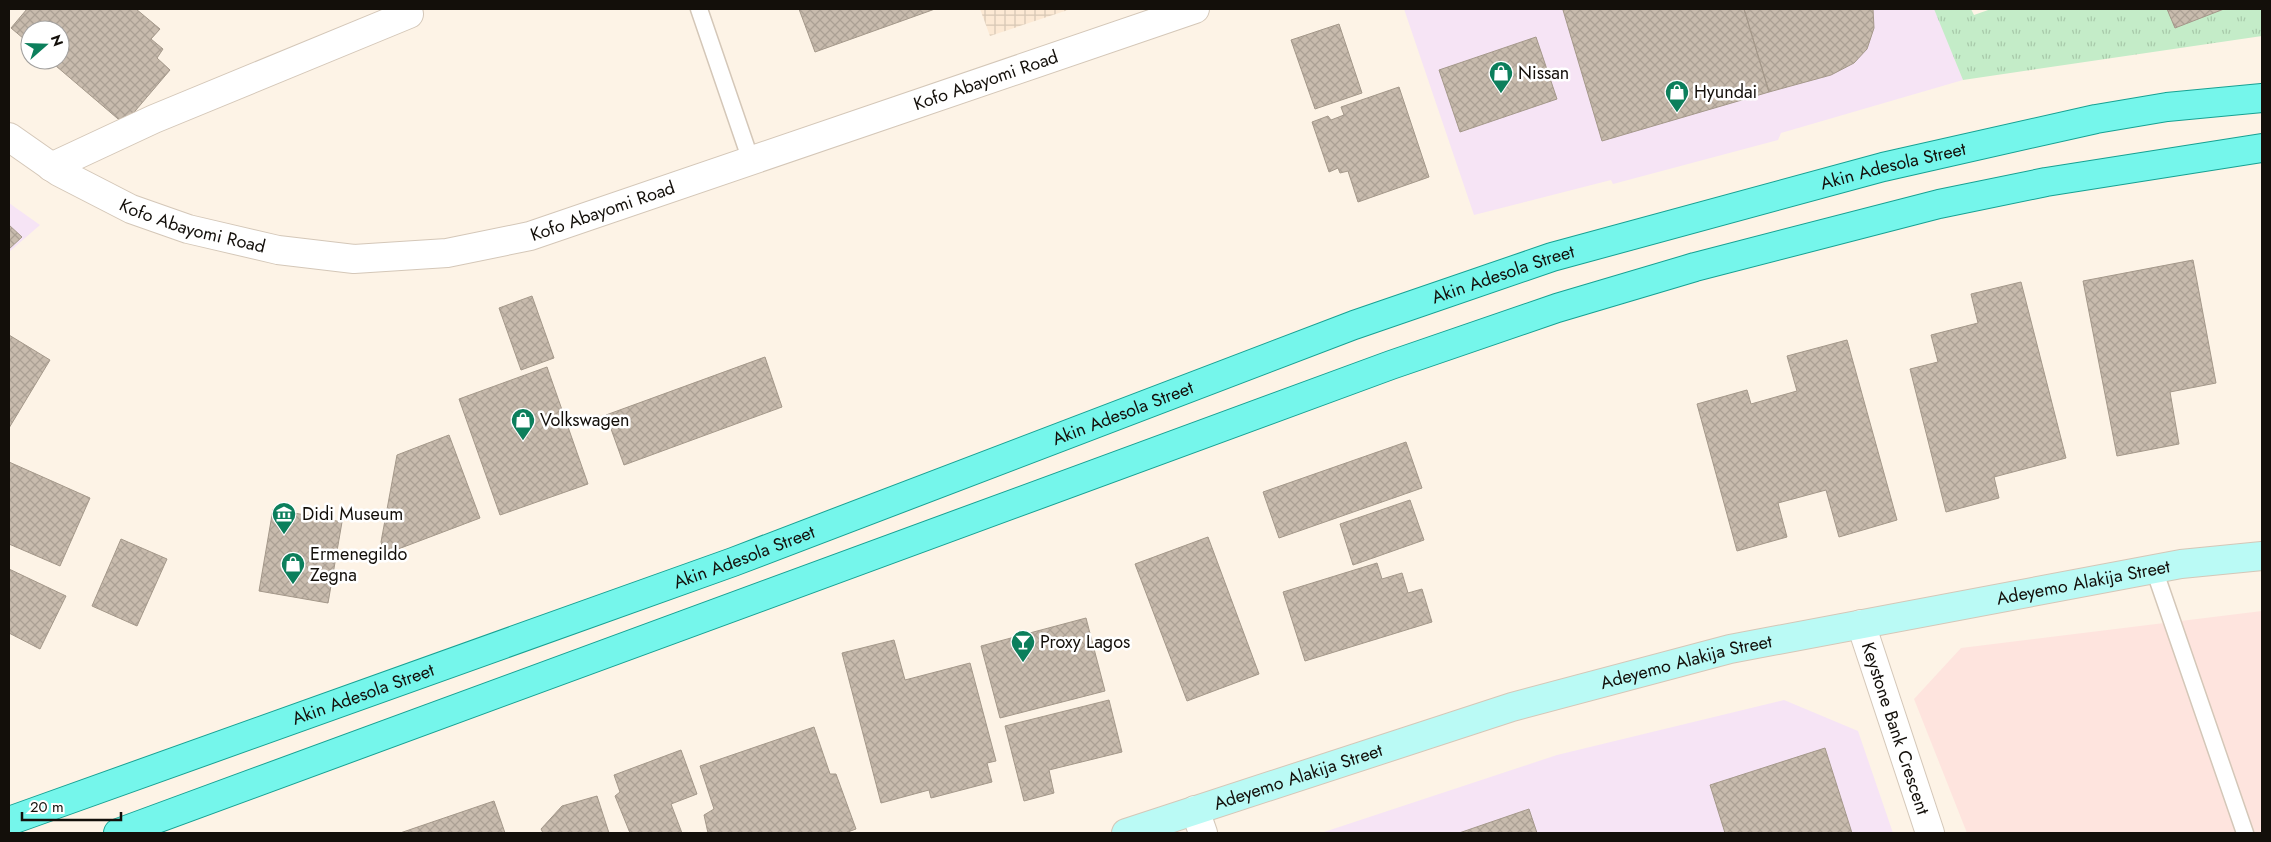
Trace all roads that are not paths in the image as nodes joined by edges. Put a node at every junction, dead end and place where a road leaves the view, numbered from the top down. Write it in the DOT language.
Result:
graph roads {
  1 [pos="699,9"];
  2 [pos="1195,9"];
  3 [pos="408,14"];
  4 [pos="2262,98"];
  5 [pos="9,137"];
  6 [pos="2262,148"];
  7 [pos="751,161"];
  8 [pos="51,167"];
  9 [pos="2262,556"];
  10 [pos="2154,569"];
  11 [pos="1861,624"];
  12 [pos="9,821"];
  13 [pos="1199,822"];
  14 [pos="118,833"];
  15 [pos="1126,833"];
  16 [pos="1930,833"];
  17 [pos="2245,833"];
  1 -- 7 [label="lane"];
  2 -- 7 [label="street, Kofo Abayomi Road"];
  3 -- 8 [label="street"];
  4 -- 12 [label="main road, Akin Adesola Street"];
  5 -- 8 [label="street, Kofo Abayomi Road"];
  6 -- 14 [label="main road"];
  7 -- 8 [label="street, Kofo Abayomi Road"];
  9 -- 10 [label="main road, Adeyemo Alakija Street"];
  10 -- 11 [label="main road, Adeyemo Alakija Street"];
  10 -- 17 [label="lane"];
  11 -- 13 [label="main road, Adeyemo Alakija Street"];
  11 -- 16 [label="street, Keystone Bank Crescent"];
  13 -- 15 [label="main road, Adeyemo Alakija Street"];
}
